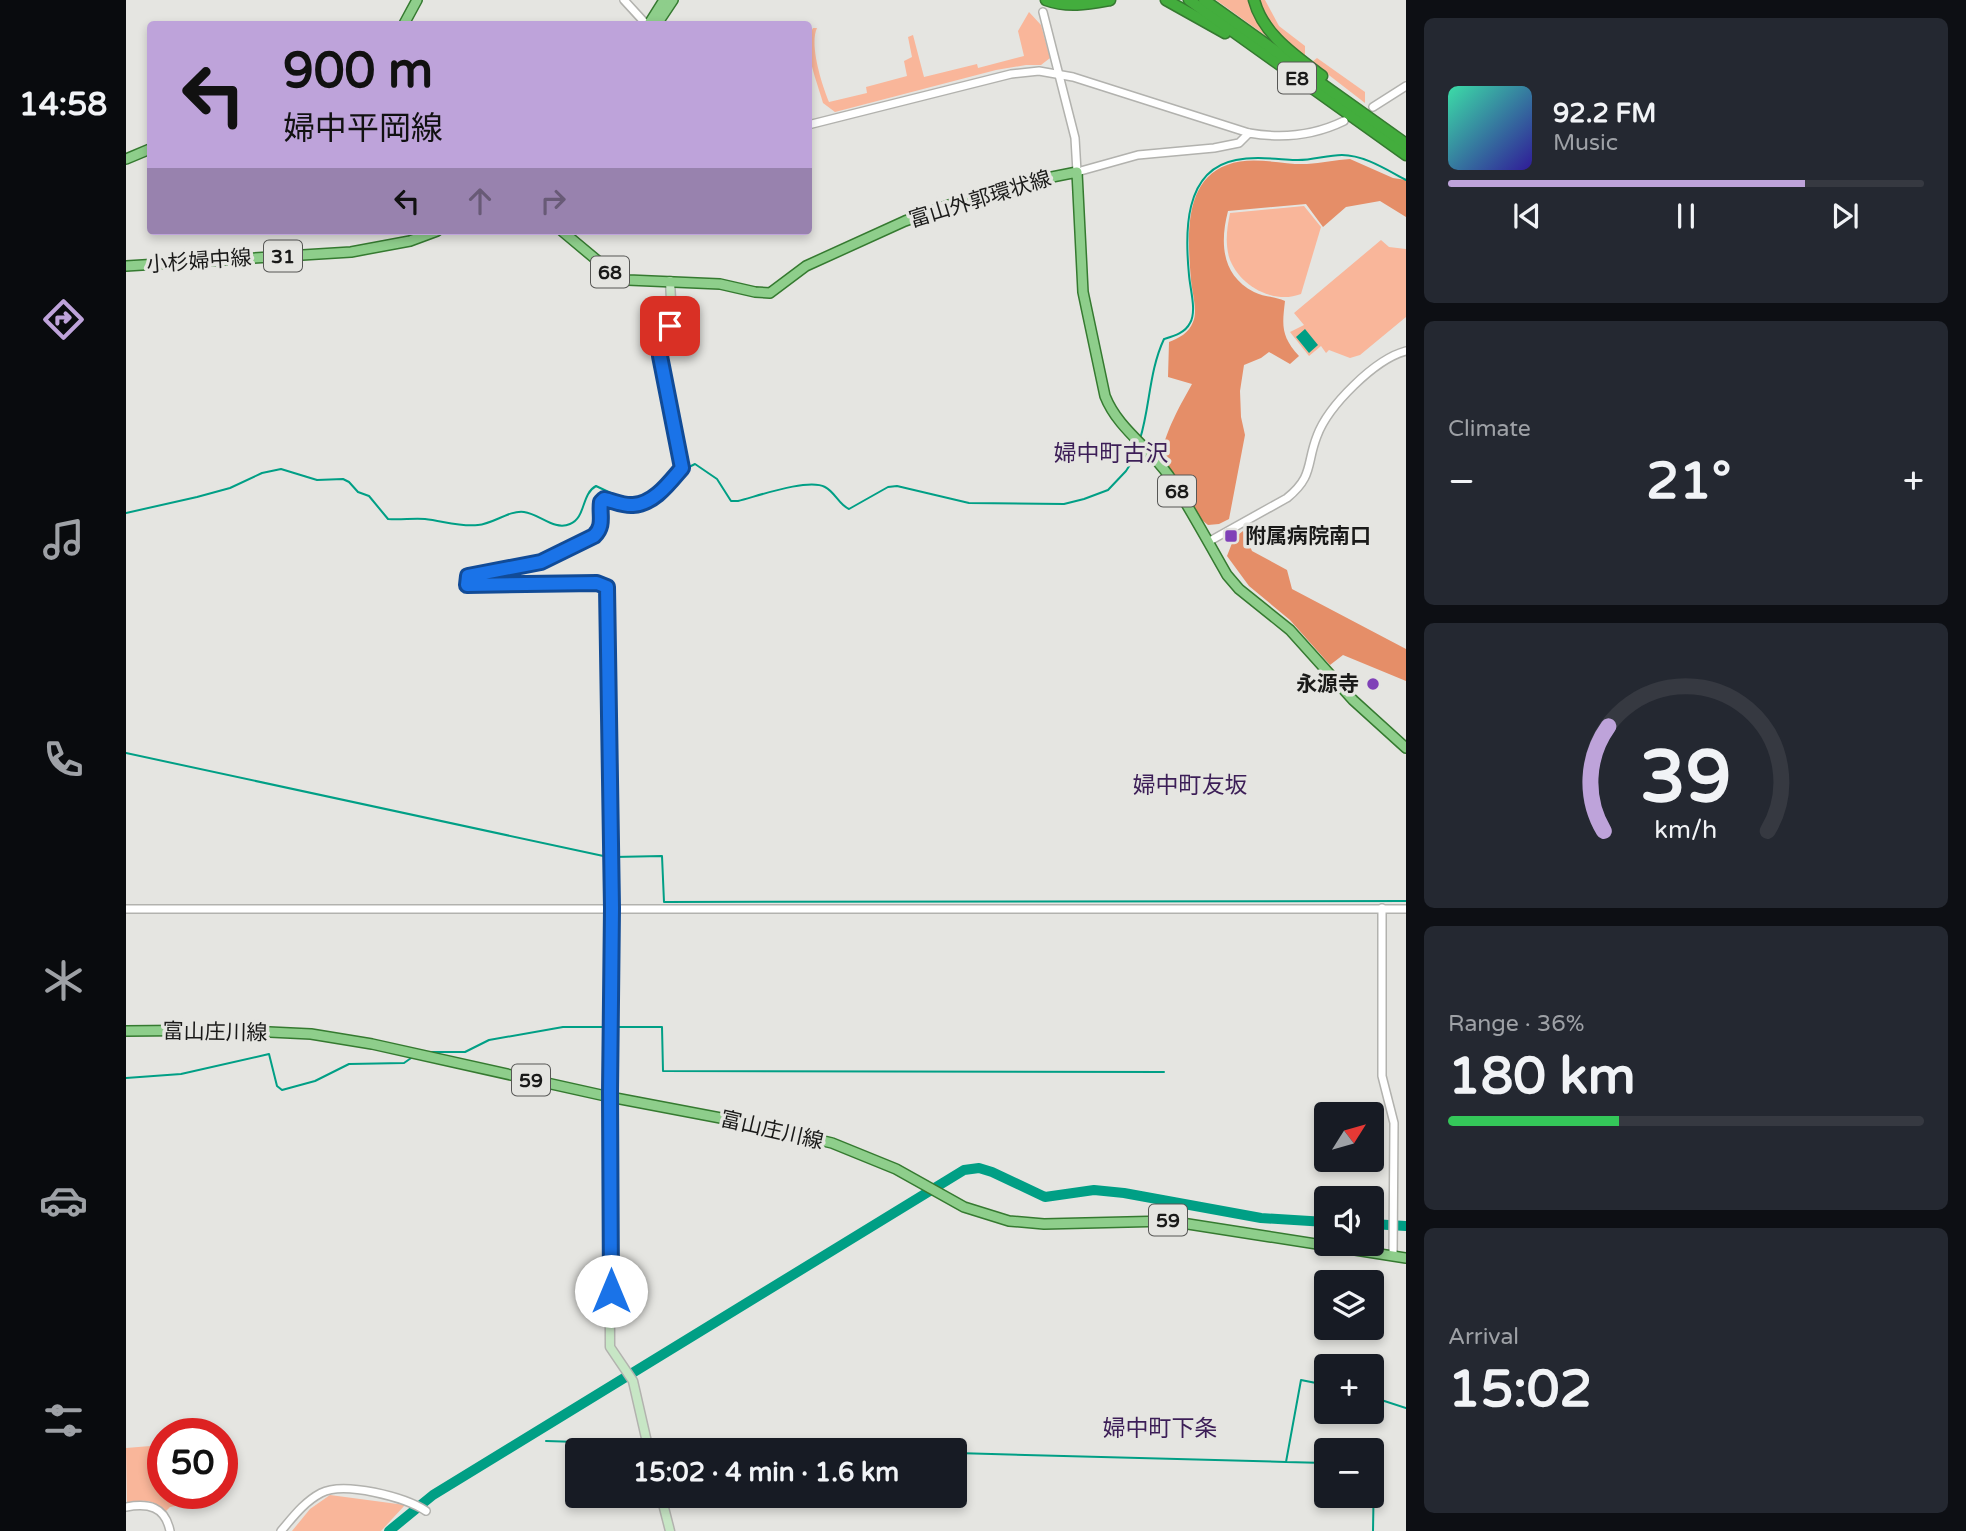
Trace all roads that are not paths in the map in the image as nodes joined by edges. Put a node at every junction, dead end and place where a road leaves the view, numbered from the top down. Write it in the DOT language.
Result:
graph roads {
  1 [pos="416,0"];
  2 [pos="624,0"];
  3 [pos="664,0"];
  4 [pos="673,0"];
  5 [pos="1046,0"];
  6 [pos="1110,0"];
  7 [pos="1166,0"];
  8 [pos="1189,0"];
  9 [pos="1204,0"];
  10 [pos="1254,0"];
  11 [pos="1042,12"];
  12 [pos="406,21"];
  13 [pos="645,21"];
  14 [pos="650,21"];
  15 [pos="659,21"];
  16 [pos="1058,74"];
  17 [pos="1297,77"];
  18 [pos="1406,86"];
  19 [pos="1373,107"];
  20 [pos="1344,121"];
  21 [pos="812,124"];
  22 [pos="1249,133"];
  23 [pos="1406,143"];
  24 [pos="147,150"];
  25 [pos="1406,155"];
  26 [pos="126,159"];
  27 [pos="1077,172"];
  28 [pos="426,235"];
  29 [pos="567,235"];
  30 [pos="126,266"];
  31 [pos="670,281"];
  32 [pos="1406,351"];
  33 [pos="1208,542"];
  34 [pos="1406,748"];
  35 [pos="612,908"];
  36 [pos="1382,908"];
  37 [pos="126,909"];
  38 [pos="1406,909"];
  39 [pos="126,1031"];
  40 [pos="610,1097"];
  41 [pos="1393,1256"];
  42 [pos="1406,1258"];
  43 [pos="646,1438"];
  44 [pos="126,1507"];
  45 [pos="664,1508"];
  46 [pos="426,1511"];
  47 [pos="170,1531"];
  48 [pos="281,1531"];
  49 [pos="670,1531"];
  1 -- 12 [label="main road"];
  2 -- 13 [label="street"];
  3 -- 14 [label="main road"];
  4 -- 15 [label="main road"];
  5 -- 6 [label="highway"];
  7 -- 17 [label="highway"];
  8 -- 17 [label="highway, E8"];
  9 -- 23 [label="highway, E8"];
  10 -- 23 [label="highway"];
  11 -- 16 [label="street"];
  16 -- 21 [label="street"];
  16 -- 22 [label="street"];
  16 -- 27 [label="street"];
  17 -- 25 [label="highway, E8"];
  18 -- 19 [label="street"];
  20 -- 22 [label="street"];
  22 -- 27 [label="street"];
  24 -- 26 [label="main road"];
  27 -- 31 [label="main road, 富山外郭環状線 / 68"];
  27 -- 33 [label="main road, 富山外郭環状線 / 68"];
  28 -- 30 [label="main road, 小杉婦中線 / 31"];
  29 -- 31 [label="main road, 富山外郭環状線 / 68"];
  31 -- 35 [label="main road"];
  32 -- 33 [label="street"];
  33 -- 34 [label="main road, 富山外郭環状線 / 68"];
  35 -- 36 [label="street"];
  35 -- 37 [label="street"];
  35 -- 40 [label="main road"];
  36 -- 38 [label="street"];
  36 -- 41 [label="street"];
  39 -- 40 [label="main road, 富山庄川線 / 59"];
  40 -- 41 [label="main road, 富山庄川線 / 59"];
  40 -- 43 [label="main road"];
  41 -- 42 [label="main road, 富山庄川線 / 59"];
  44 -- 47 [label="street"];
  45 -- 49 [label="main road"];
  46 -- 48 [label="street"];
}
